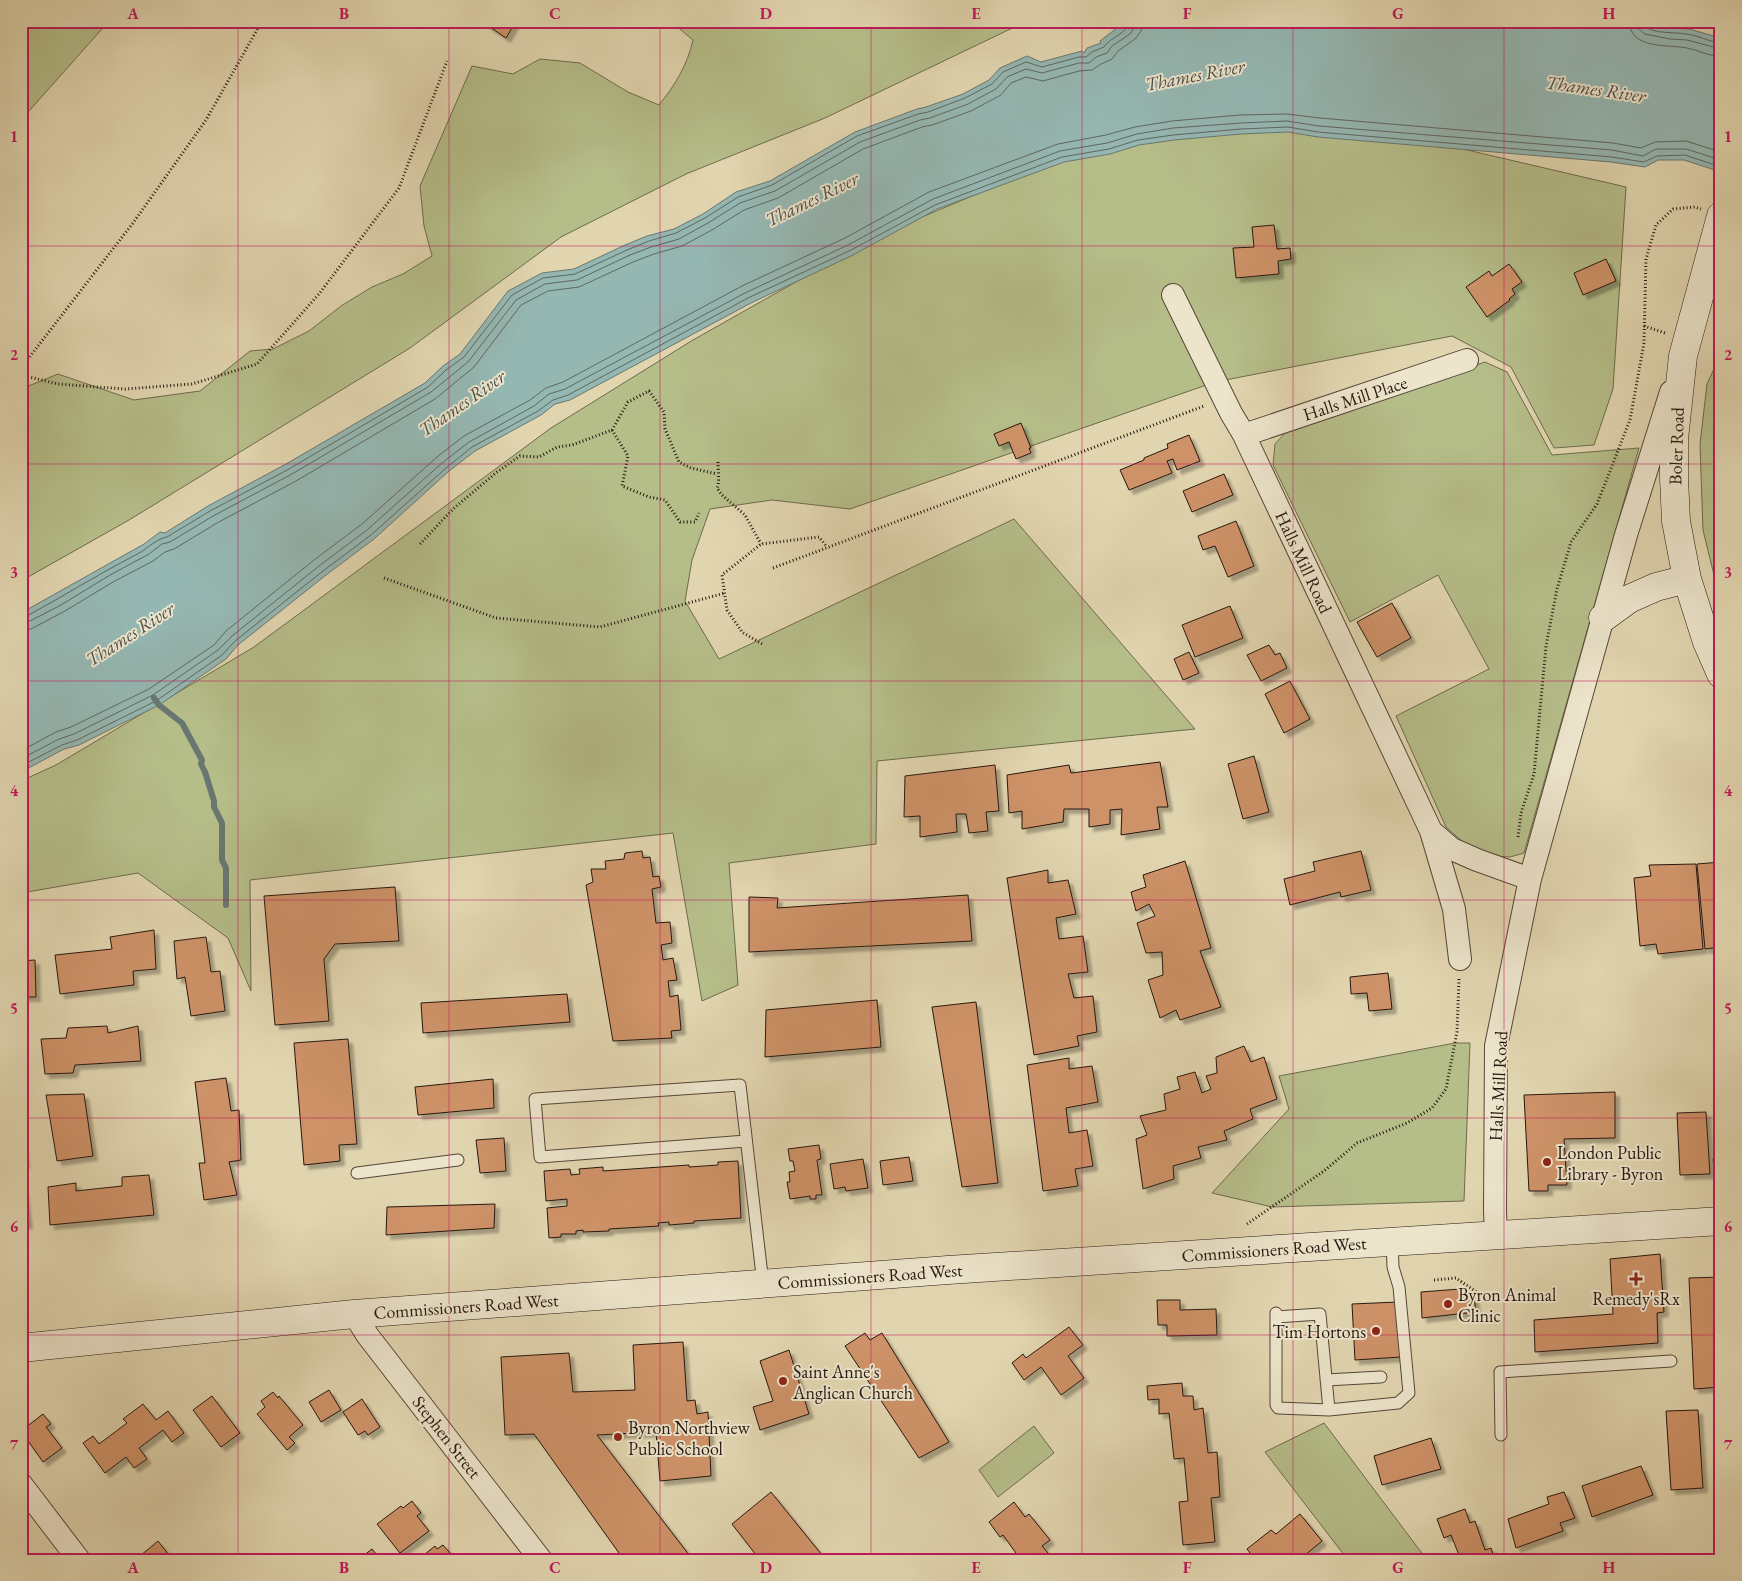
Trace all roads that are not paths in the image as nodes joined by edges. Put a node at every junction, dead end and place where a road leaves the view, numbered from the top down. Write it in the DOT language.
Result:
graph roads {
  1 [pos="1712,213"];
  2 [pos="1173,295"];
  3 [pos="1683,356"];
  4 [pos="1467,360"];
  5 [pos="1244,435"];
  6 [pos="1686,579"];
  7 [pos="1603,618"];
  8 [pos="1721,674"];
  9 [pos="1431,831"];
  10 [pos="1522,876"];
  11 [pos="1460,959"];
  12 [pos="746,1141"];
  13 [pos="458,1160"];
  14 [pos="357,1173"];
  15 [pos="1721,1221"];
  16 [pos="1496,1236"];
  17 [pos="1392,1241"];
  18 [pos="763,1284"];
  19 [pos="354,1314"];
  20 [pos="21,1348"];
  21 [pos="1671,1361"];
  22 [pos="1381,1377"];
  23 [pos="1326,1380"];
  24 [pos="1329,1410"];
  25 [pos="1501,1435"];
  26 [pos="21,1484"];
  27 [pos="79,1560"];
  28 [pos="541,1560"];
  1 -- 3 [label="main road, Boler Road"];
  2 -- 5 [label="street, Halls Mill Road"];
  3 -- 6 [label="main road, Boler Road"];
  3 -- 7 [label="street, Halls Mill Road"];
  4 -- 5 [label="street, Halls Mill Place"];
  5 -- 9 [label="street, Halls Mill Road"];
  6 -- 7 [label="main road"];
  6 -- 8 [label="main road, Boler Road"];
  7 -- 10 [label="street, Halls Mill Road"];
  9 -- 10 [label="street, Halls Mill Road"];
  9 -- 11 [label="street, Halls Mill Road"];
  10 -- 16 [label="street, Halls Mill Road"];
  12 -- 12 [label="lane"];
  12 -- 18 [label="lane"];
  13 -- 14 [label="lane"];
  15 -- 16 [label="main road, Commissioners Road West"];
  16 -- 17 [label="main road, Commissioners Road West"];
  17 -- 18 [label="main road, Commissioners Road West"];
  17 -- 24 [label="lane"];
  18 -- 19 [label="main road, Commissioners Road West"];
  19 -- 20 [label="main road, Commissioners Road West"];
  19 -- 28 [label="street, Stephen Street"];
  21 -- 25 [label="lane"];
  22 -- 23 [label="lane"];
  23 -- 24 [label="lane"];
  23 -- 24 [label="lane"];
  26 -- 27 [label="street"];
}
